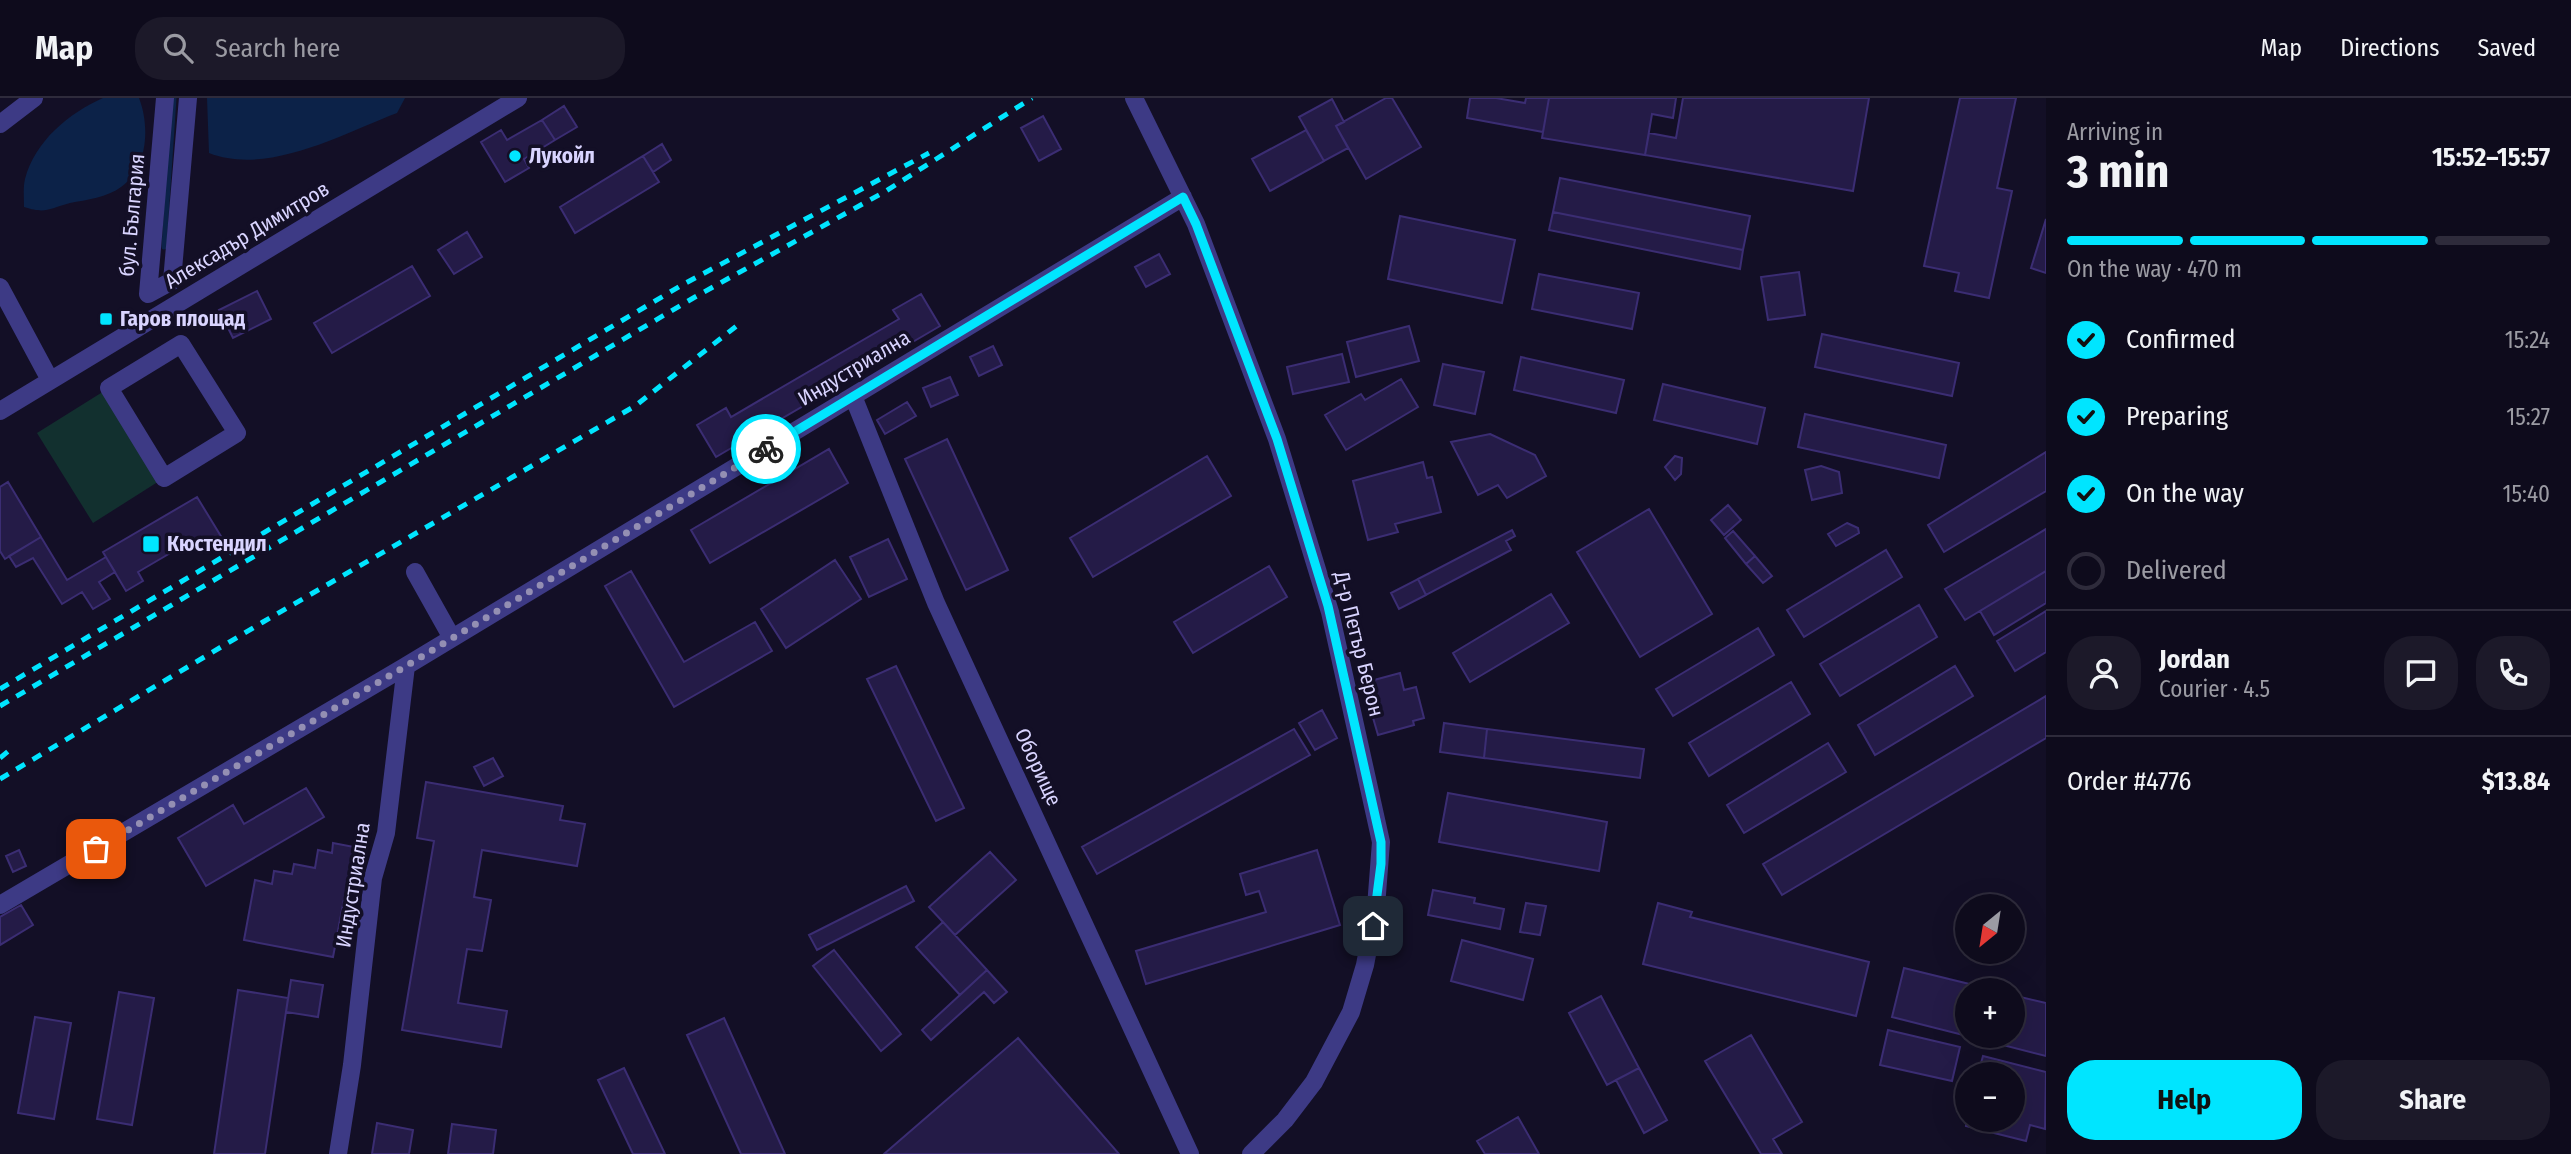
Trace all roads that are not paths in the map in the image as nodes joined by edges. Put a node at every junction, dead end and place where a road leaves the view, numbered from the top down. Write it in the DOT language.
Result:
graph roads {
  1 [pos="34,98"];
  2 [pos="165,98"];
  3 [pos="188,98"];
  4 [pos="517,98"];
  5 [pos="1134,98"];
  6 [pos="0,124"];
  7 [pos="1183,197"];
  8 [pos="0,287"];
  9 [pos="50,380"];
  10 [pos="109,388"];
  11 [pos="853,396"];
  12 [pos="0,411"];
  13 [pos="415,572"];
  14 [pos="452,638"];
  15 [pos="406,666"];
  16 [pos="0,905"];
  17 [pos="338,1154"];
  18 [pos="1190,1154"];
  19 [pos="1251,1154"];
  1 -- 6 [label="street"];
  2 -- 3 [label="street, бул. България"];
  4 -- 9 [label="street, Алексадър Димитров"];
  5 -- 7 [label="street, Д-р Петър Берон"];
  7 -- 11 [label="street, Индустриална"];
  7 -- 19 [label="street, Д-р Петър Берон"];
  8 -- 9 [label="street"];
  9 -- 12 [label="street, Алексадър Димитров"];
  10 -- 10 [label="street"];
  11 -- 14 [label="street, Индустриална"];
  11 -- 18 [label="street, Оборище"];
  13 -- 14 [label="street"];
  14 -- 15 [label="street, Индустриална"];
  15 -- 16 [label="street, Индустриална"];
  15 -- 17 [label="street, Индустриална"];
}
